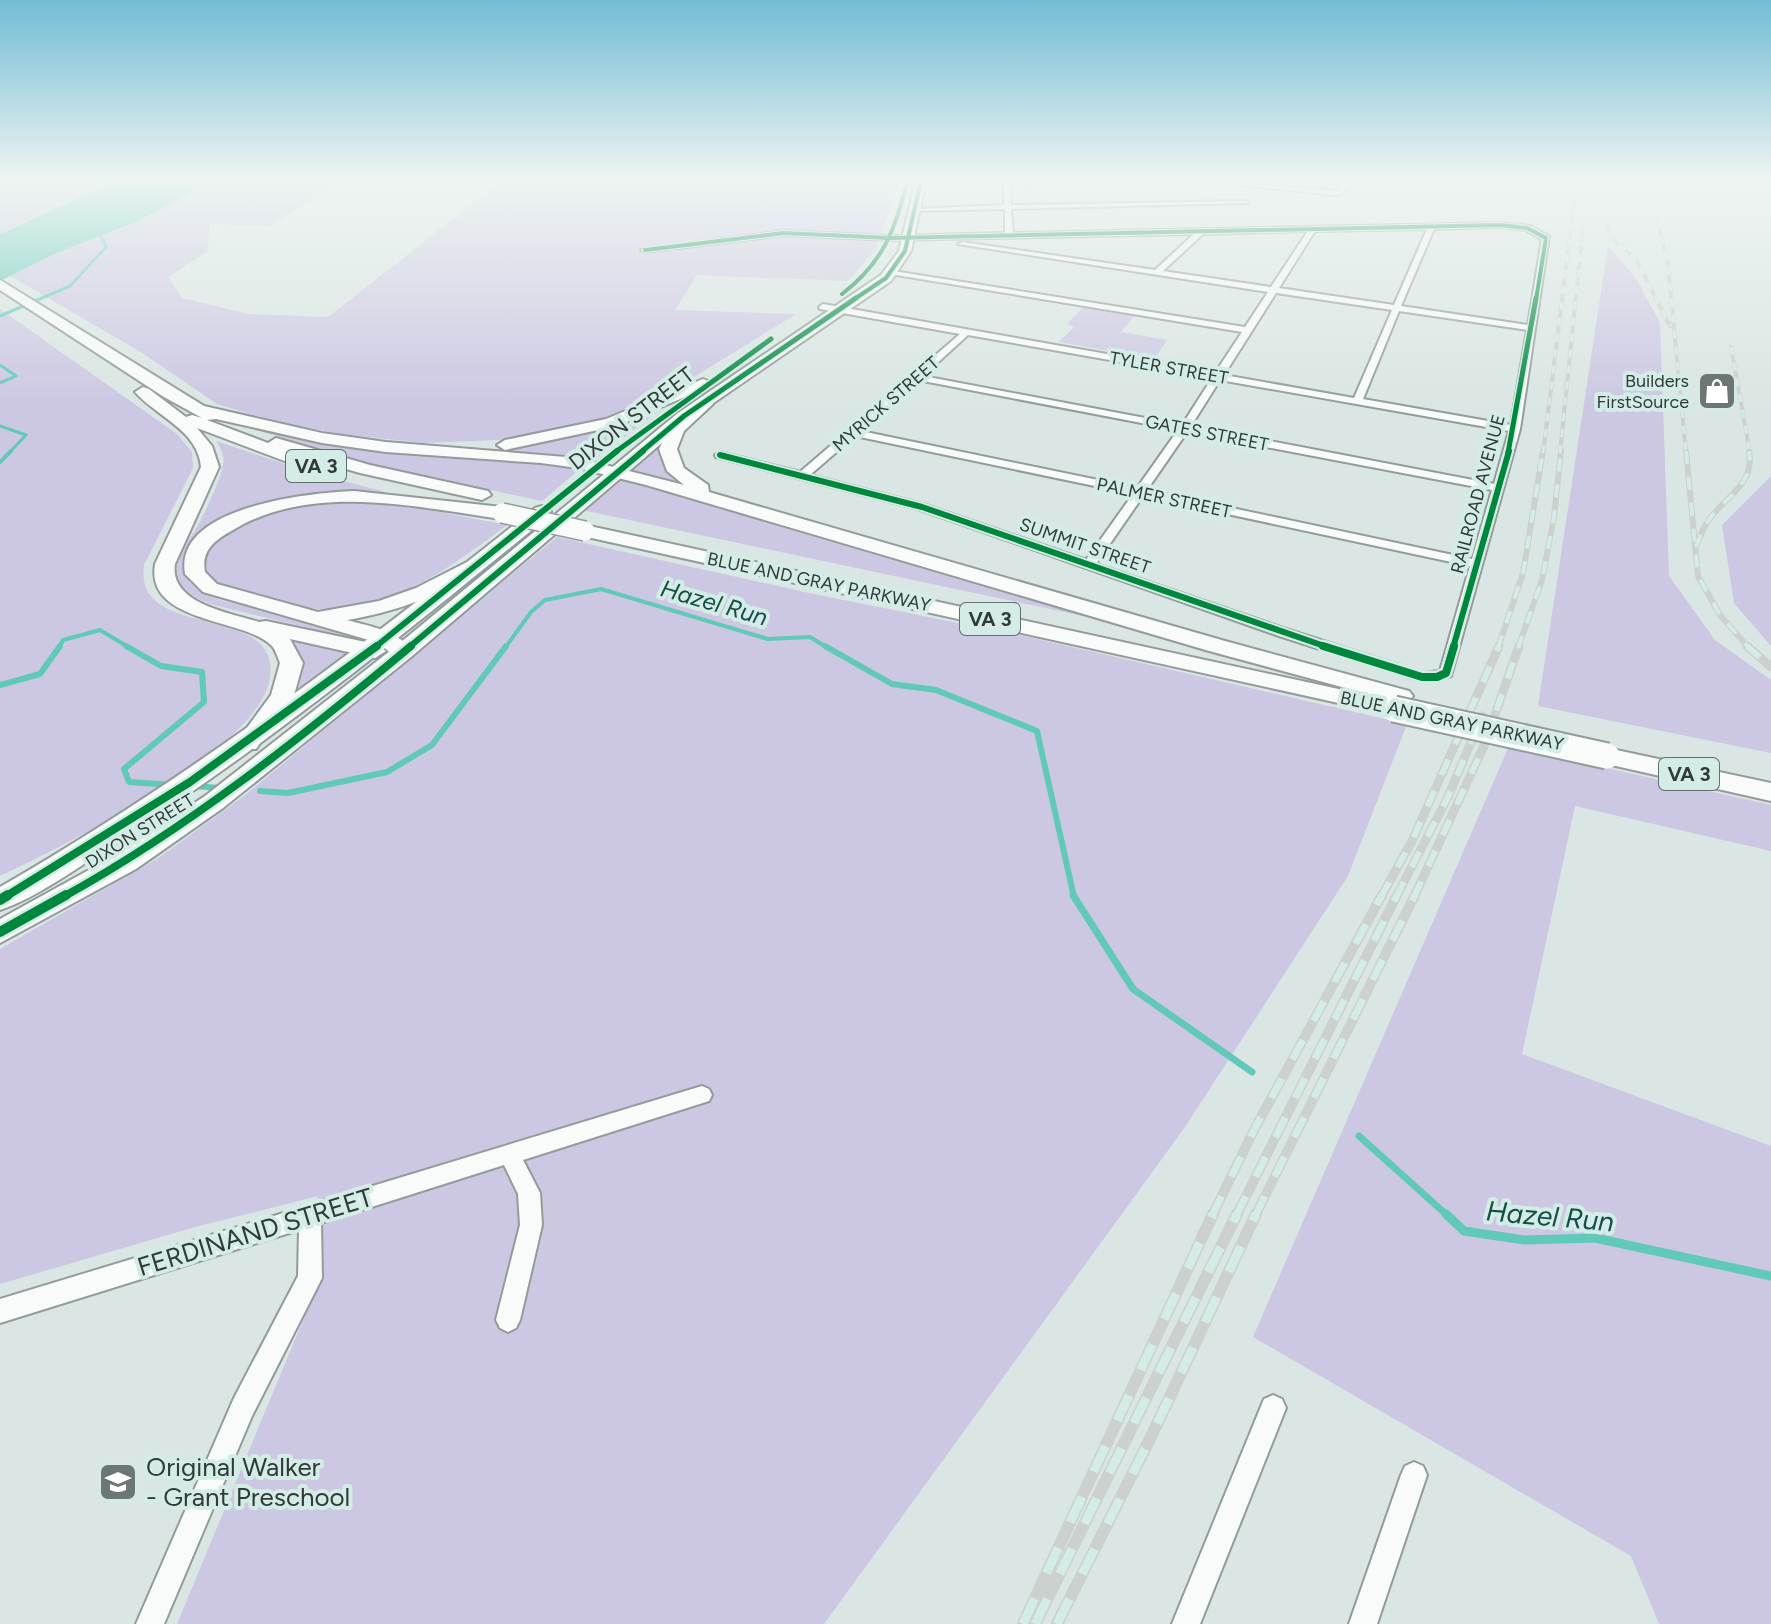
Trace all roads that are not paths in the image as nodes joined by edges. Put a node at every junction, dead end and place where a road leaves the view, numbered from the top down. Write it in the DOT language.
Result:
graph roads {
  1 [pos="883,256"];
  2 [pos="902,256"];
  3 [pos="1039,256"];
  4 [pos="1175,256"];
  5 [pos="1296,256"];
  6 [pos="1419,256"];
  7 [pos="1543,256"];
  8 [pos="890,272"];
  9 [pos="1157,273"];
  10 [pos="0,284"];
  11 [pos="1274,290"];
  12 [pos="0,295"];
  13 [pos="831,308"];
  14 [pos="1398,308"];
  15 [pos="45,319"];
  16 [pos="1531,328"];
  17 [pos="1249,330"];
  18 [pos="967,332"];
  19 [pos="1218,376"];
  20 [pos="916,377"];
  21 [pos="140,390"];
  22 [pos="705,392"];
  23 [pos="1357,401"];
  24 [pos="196,409"];
  25 [pos="1184,429"];
  26 [pos="1515,429"];
  27 [pos="853,432"];
  28 [pos="440,450"];
  29 [pos="720,455"];
  30 [pos="594,469"];
  31 [pos="614,474"];
  32 [pos="804,475"];
  33 [pos="1498,488"];
  34 [pos="1141,493"];
  35 [pos="738,506"];
  36 [pos="509,508"];
  37 [pos="1475,563"];
  38 [pos="476,565"];
  39 [pos="1089,565"];
  40 [pos="303,616"];
  41 [pos="235,620"];
  42 [pos="387,647"];
  43 [pos="1437,677"];
  44 [pos="1397,702"];
  45 [pos="247,744"];
  46 [pos="1609,749"];
  47 [pos="1771,776"];
  48 [pos="1771,792"];
  49 [pos="0,900"];
  50 [pos="0,932"];
  51 [pos="702,1095"];
  52 [pos="510,1155"];
  53 [pos="310,1215"];
  54 [pos="0,1311"];
  55 [pos="508,1320"];
  56 [pos="1273,1408"];
  57 [pos="1414,1475"];
  58 [pos="150,1624"];
  59 [pos="1186,1624"];
  60 [pos="1363,1624"];
  1 -- 13 [label="main road, DIXON STREET"];
  2 -- 8 [label="main road, DIXON STREET"];
  3 -- 9 [label="street"];
  4 -- 9 [label="street"];
  5 -- 11 [label="street"];
  6 -- 14 [label="street"];
  7 -- 16 [label="street, RAILROAD AVENUE"];
  8 -- 13 [label="main road, DIXON STREET"];
  8 -- 17 [label="street"];
  9 -- 11 [label="street"];
  10 -- 15 [label="main road, BLUE AND GRAY PARKWAY / VA 3"];
  11 -- 14 [label="street"];
  11 -- 17 [label="street"];
  12 -- 15 [label="main road, BLUE AND GRAY PARKWAY / VA 3"];
  13 -- 18 [label="street, TYLER STREET"];
  13 -- 22 [label="main road, DIXON STREET"];
  14 -- 16 [label="street"];
  14 -- 23 [label="street"];
  15 -- 21 [label="main road, BLUE AND GRAY PARKWAY / VA 3"];
  15 -- 24 [label="main road, BLUE AND GRAY PARKWAY / VA 3"];
  16 -- 26 [label="street, RAILROAD AVENUE"];
  17 -- 19 [label="street"];
  18 -- 19 [label="street, TYLER STREET"];
  18 -- 20 [label="street, MYRICK STREET"];
  19 -- 23 [label="street, TYLER STREET"];
  19 -- 25 [label="street"];
  20 -- 25 [label="street, GATES STREET"];
  20 -- 27 [label="street, MYRICK STREET"];
  21 -- 36 [label="main road, BLUE AND GRAY PARKWAY / VA 3"];
  21 -- 41 [label="main road"];
  22 -- 28 [label="main road"];
  22 -- 30 [label="main road, DIXON STREET"];
  22 -- 31 [label="main road, DIXON STREET"];
  22 -- 35 [label="main road"];
  23 -- 26 [label="street, TYLER STREET"];
  24 -- 28 [label="main road"];
  24 -- 36 [label="main road, BLUE AND GRAY PARKWAY / VA 3"];
  25 -- 33 [label="street, GATES STREET"];
  25 -- 34 [label="street"];
  26 -- 33 [label="street, RAILROAD AVENUE"];
  27 -- 32 [label="street, MYRICK STREET"];
  27 -- 34 [label="street, PALMER STREET"];
  28 -- 30 [label="main road"];
  29 -- 32 [label="street, SUMMIT STREET"];
  30 -- 31 [label="main road"];
  30 -- 38 [label="main road, DIXON STREET"];
  31 -- 35 [label="main road"];
  31 -- 42 [label="main road, DIXON STREET"];
  32 -- 39 [label="street, SUMMIT STREET"];
  33 -- 37 [label="street, RAILROAD AVENUE"];
  34 -- 37 [label="street, PALMER STREET"];
  34 -- 39 [label="street"];
  35 -- 44 [label="main road"];
  36 -- 40 [label="main road"];
  36 -- 44 [label="main road, BLUE AND GRAY PARKWAY / VA 3, bridge"];
  37 -- 43 [label="street, RAILROAD AVENUE"];
  38 -- 40 [label="main road"];
  38 -- 42 [label="main road, DIXON STREET"];
  39 -- 43 [label="street, SUMMIT STREET"];
  40 -- 42 [label="main road"];
  41 -- 42 [label="main road"];
  41 -- 45 [label="main road"];
  42 -- 45 [label="main road, DIXON STREET"];
  42 -- 50 [label="main road, DIXON STREET"];
  44 -- 46 [label="main road, BLUE AND GRAY PARKWAY / VA 3, bridge"];
  45 -- 49 [label="main road, DIXON STREET"];
  46 -- 47 [label="main road, BLUE AND GRAY PARKWAY / VA 3"];
  46 -- 48 [label="main road, BLUE AND GRAY PARKWAY / VA 3"];
  51 -- 52 [label="street, FERDINAND STREET"];
  52 -- 53 [label="street, FERDINAND STREET"];
  52 -- 55 [label="street"];
  53 -- 54 [label="street, FERDINAND STREET"];
  53 -- 58 [label="street"];
  56 -- 59 [label="street"];
  57 -- 60 [label="street"];
}
